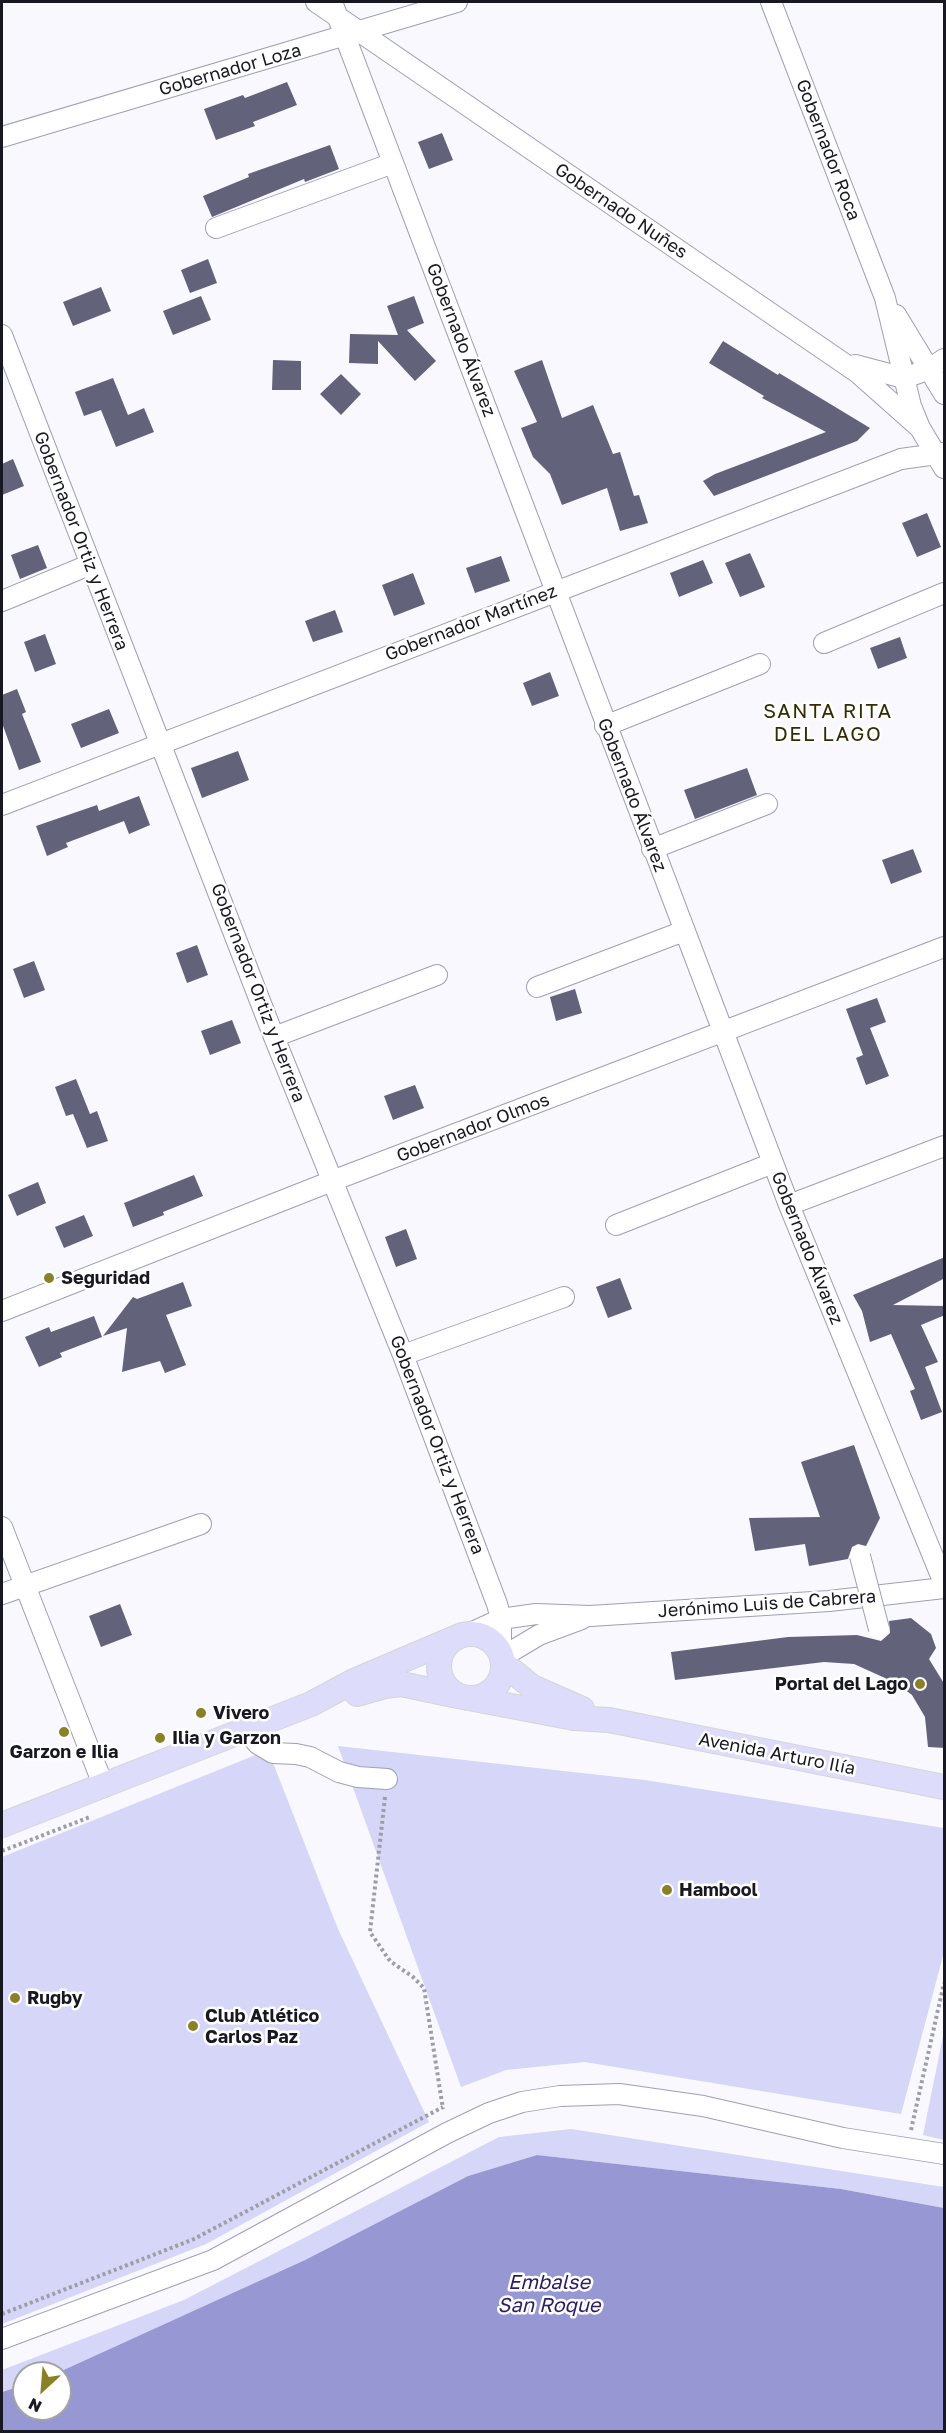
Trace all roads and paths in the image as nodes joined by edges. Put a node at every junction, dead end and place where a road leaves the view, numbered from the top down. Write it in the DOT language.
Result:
graph roads {
  1 [pos="316,2"];
  2 [pos="458,2"];
  3 [pos="771,2"];
  4 [pos="335,9"];
  5 [pos="353,34"];
  6 [pos="2,136"];
  7 [pos="393,163"];
  8 [pos="216,228"];
  9 [pos="885,298"];
  10 [pos="2,335"];
  11 [pos="830,354"];
  12 [pos="937,364"];
  13 [pos="904,378"];
  14 [pos="945,394"];
  15 [pos="920,428"];
  16 [pos="942,459"];
  17 [pos="89,565"];
  18 [pos="556,590"];
  19 [pos="945,593"];
  20 [pos="2,601"];
  21 [pos="824,643"];
  22 [pos="760,664"];
  23 [pos="605,726"];
  24 [pos="160,742"];
  25 [pos="767,804"];
  26 [pos="2,805"];
  27 [pos="652,849"];
  28 [pos="684,931"];
  29 [pos="945,947"];
  30 [pos="437,975"];
  31 [pos="537,987"];
  32 [pos="724,1033"];
  33 [pos="274,1037"];
  34 [pos="945,1146"];
  35 [pos="773,1163"];
  36 [pos="332,1181"];
  37 [pos="789,1205"];
  38 [pos="616,1225"];
  39 [pos="564,1297"];
  40 [pos="2,1311"];
  41 [pos="403,1354"];
  42 [pos="201,1524"];
  43 [pos="2,1527"];
  44 [pos="860,1556"];
  45 [pos="945,1583"];
  46 [pos="24,1585"];
  47 [pos="945,1588"];
  48 [pos="2,1594"];
  49 [pos="590,1616"];
  50 [pos="501,1619"];
  51 [pos="879,1629"];
  52 [pos="462,1636"];
  53 [pos="502,1658"];
  54 [pos="465,1698"];
  55 [pos="311,1704"];
  56 [pos="609,1720"];
  57 [pos="246,1730"];
  58 [pos="387,1779"];
  59 [pos="104,1787"];
  60 [pos="945,1787"];
  61 [pos="90,1817"];
  62 [pos="2,1826"];
  63 [pos="2,1851"];
  64 [pos="945,1983"];
  65 [pos="443,2107"];
  66 [pos="447,2133"];
  67 [pos="907,2148"];
  68 [pos="945,2154"];
  69 [pos="2,2314"];
  70 [pos="2,2339"];
  1 -- 4 [label="street"];
  2 -- 5 [label="street, Gobernador Loza"];
  3 -- 9 [label="street, Gobernador Roca"];
  4 -- 5 [label="street, Gobernado Álvarez"];
  5 -- 6 [label="street, Gobernador Loza"];
  5 -- 7 [label="street, Gobernado Álvarez"];
  5 -- 11 [label="street, Gobernado Nuñes"];
  7 -- 8 [label="street"];
  7 -- 18 [label="street, Gobernado Álvarez"];
  9 -- 12 [label="street, Gobernador Roca"];
  9 -- 13 [label="street, Gobernador Roca"];
  10 -- 17 [label="street, Gobernador Ortiz y Herrera"];
  11 -- 13 [label="street"];
  11 -- 15 [label="street, Gobernado Nuñes"];
  12 -- 13 [label="street"];
  12 -- 14 [label="street, Gobernador Roca"];
  13 -- 15 [label="street, Gobernador Roca"];
  15 -- 16 [label="street, Gobernador Roca"];
  16 -- 18 [label="street, Gobernador Martínez"];
  17 -- 20 [label="street"];
  17 -- 24 [label="street, Gobernador Ortiz y Herrera"];
  18 -- 23 [label="street, Gobernado Álvarez"];
  18 -- 24 [label="street, Gobernador Martínez"];
  19 -- 21 [label="street"];
  22 -- 23 [label="street"];
  23 -- 27 [label="street, Gobernado Álvarez"];
  24 -- 26 [label="street, Gobernador Martínez"];
  24 -- 33 [label="street, Gobernador Ortiz y Herrera"];
  25 -- 27 [label="street"];
  27 -- 28 [label="street, Gobernado Álvarez"];
  28 -- 31 [label="street"];
  28 -- 32 [label="street, Gobernado Álvarez"];
  29 -- 32 [label="street, Gobernador Olmos"];
  30 -- 33 [label="street"];
  32 -- 35 [label="street, Gobernado Álvarez"];
  32 -- 36 [label="street, Gobernador Olmos"];
  33 -- 36 [label="street, Gobernador Ortiz y Herrera"];
  34 -- 37 [label="street"];
  35 -- 37 [label="street, Gobernado Álvarez"];
  35 -- 38 [label="street"];
  36 -- 40 [label="street, Gobernador Olmos"];
  36 -- 41 [label="street, Gobernador Ortiz y Herrera"];
  37 -- 45 [label="street, Gobernado Álvarez"];
  39 -- 41 [label="street"];
  41 -- 50 [label="street, Gobernador Ortiz y Herrera"];
  42 -- 46 [label="street"];
  43 -- 46 [label="street"];
  44 -- 51 [label="street, bridge"];
  46 -- 48 [label="street"];
  46 -- 59 [label="street"];
  47 -- 49 [label="street, Jerónimo Luis de Cabrera"];
  49 -- 50 [label="street, Jerónimo Luis de Cabrera"];
  49 -- 53 [label="street, Jerónimo Luis de Cabrera"];
  50 -- 52 [label="street, Jerónimo Luis de Cabrera"];
  50 -- 53 [label="street, Gobernador Ortiz y Herrera"];
  52 -- 53 [label="main road"];
  52 -- 54 [label="main road"];
  52 -- 55 [label="main road, Avenida Arturo Ilía"];
  53 -- 54 [label="main road"];
  53 -- 56 [label="main road, Avenida Arturo Ilía"];
  54 -- 55 [label="main road, Avenida Arturo Ilía"];
  54 -- 56 [label="main road, Avenida Arturo Ilía"];
  55 -- 57 [label="main road, Avenida Arturo Ilía"];
  56 -- 60 [label="main road, Avenida Arturo Ilía"];
  57 -- 58 [label="street"];
  57 -- 59 [label="main road, Avenida Arturo Ilía"];
  58 -- 65 [label="path"];
  59 -- 62 [label="main road, Avenida Arturo Ilía"];
  61 -- 63 [label="path"];
  64 -- 67 [label="path"];
  65 -- 66 [label="path"];
  65 -- 69 [label="path"];
  66 -- 67 [label="street"];
  66 -- 70 [label="street"];
  67 -- 68 [label="street"];
}
